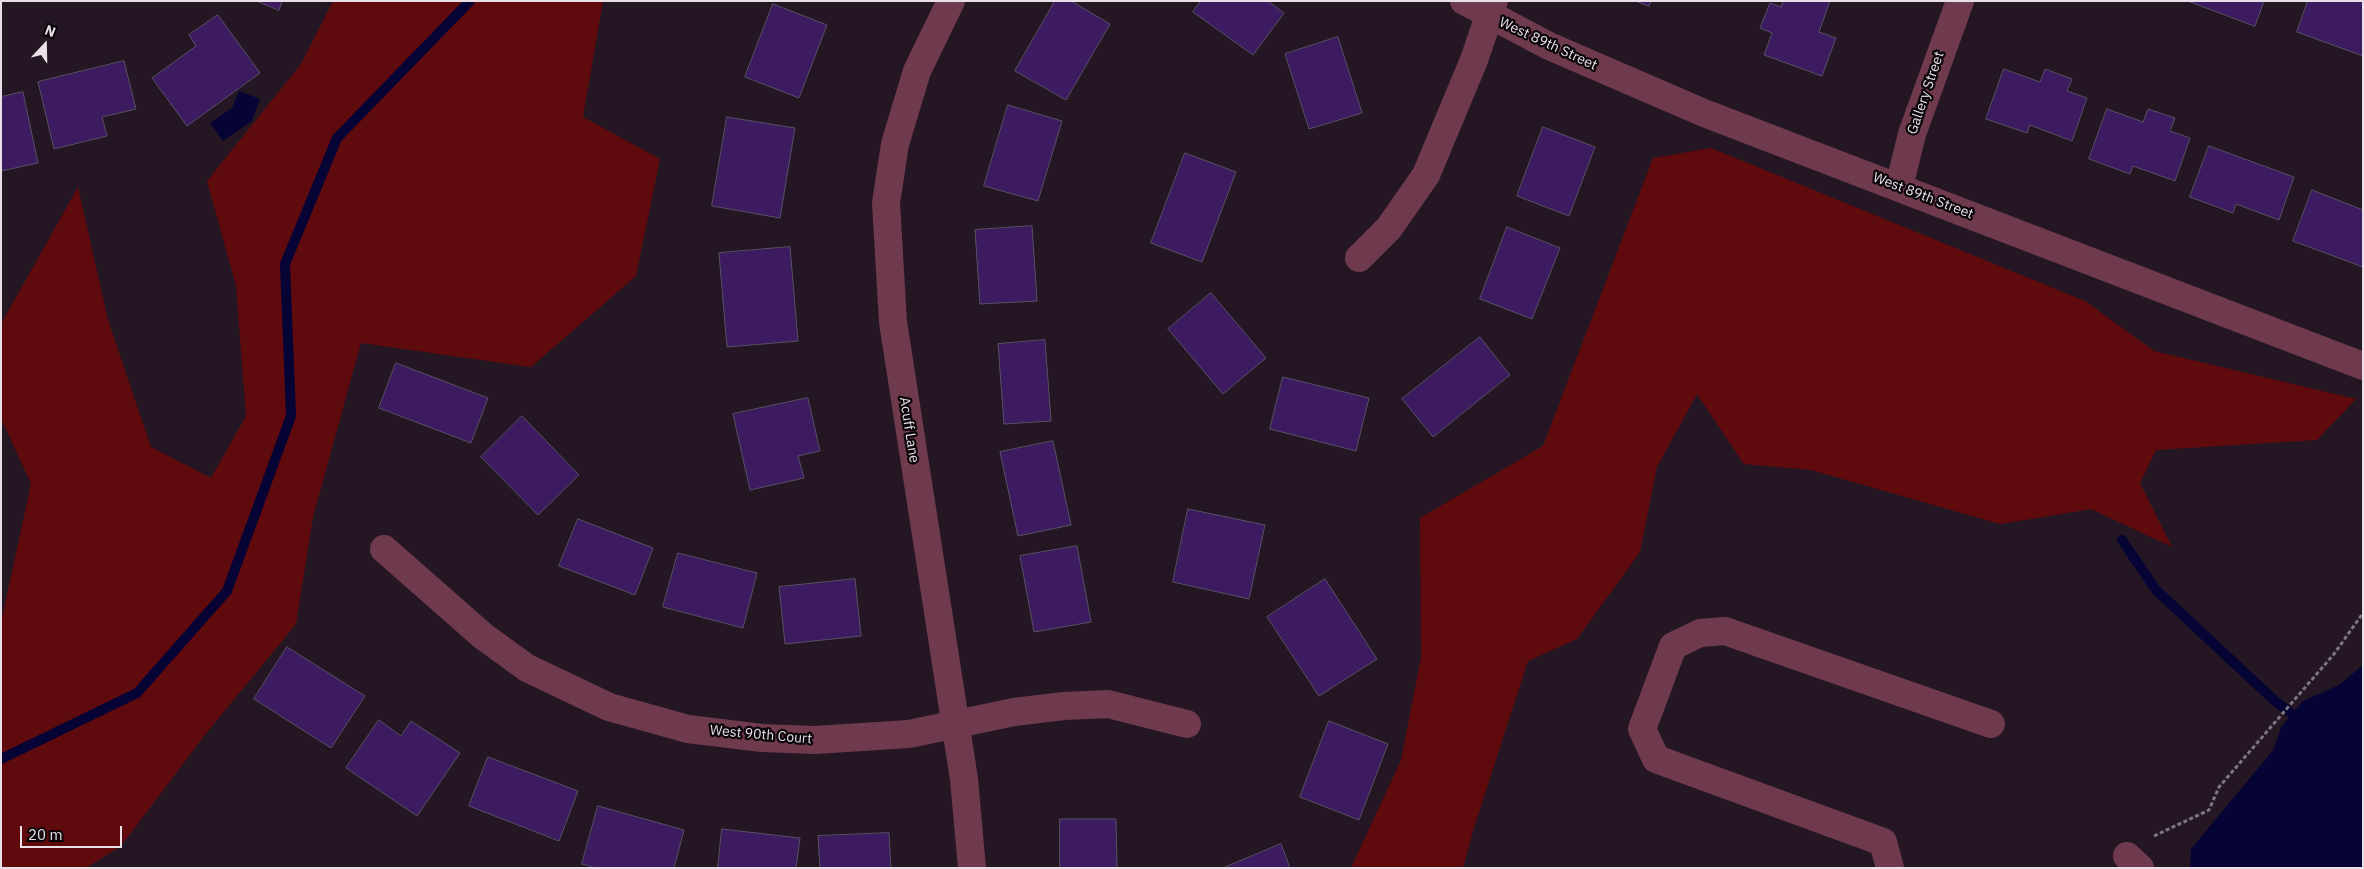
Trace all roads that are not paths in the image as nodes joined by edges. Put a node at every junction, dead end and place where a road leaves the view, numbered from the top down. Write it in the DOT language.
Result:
graph roads {
  1 [pos="951,1"];
  2 [pos="1464,1"];
  3 [pos="1960,1"];
  4 [pos="1491,8"];
  5 [pos="1899,187"];
  6 [pos="1359,258"];
  7 [pos="2363,366"];
  8 [pos="384,549"];
  9 [pos="1187,724"];
  10 [pos="1991,724"];
  11 [pos="955,725"];
  12 [pos="972,868"];
  13 [pos="1890,868"];
  1 -- 11 [label="street, Acuff Lane"];
  2 -- 4 [label="street, West 89th Street"];
  3 -- 5 [label="street, Gallery Street"];
  4 -- 5 [label="street, West 89th Street"];
  4 -- 6 [label="street, West 89th Street"];
  5 -- 7 [label="street, West 89th Street"];
  8 -- 11 [label="street, West 90th Court"];
  9 -- 11 [label="street, West 90th Court"];
  10 -- 13 [label="street"];
  11 -- 12 [label="street, Acuff Lane"];
}
